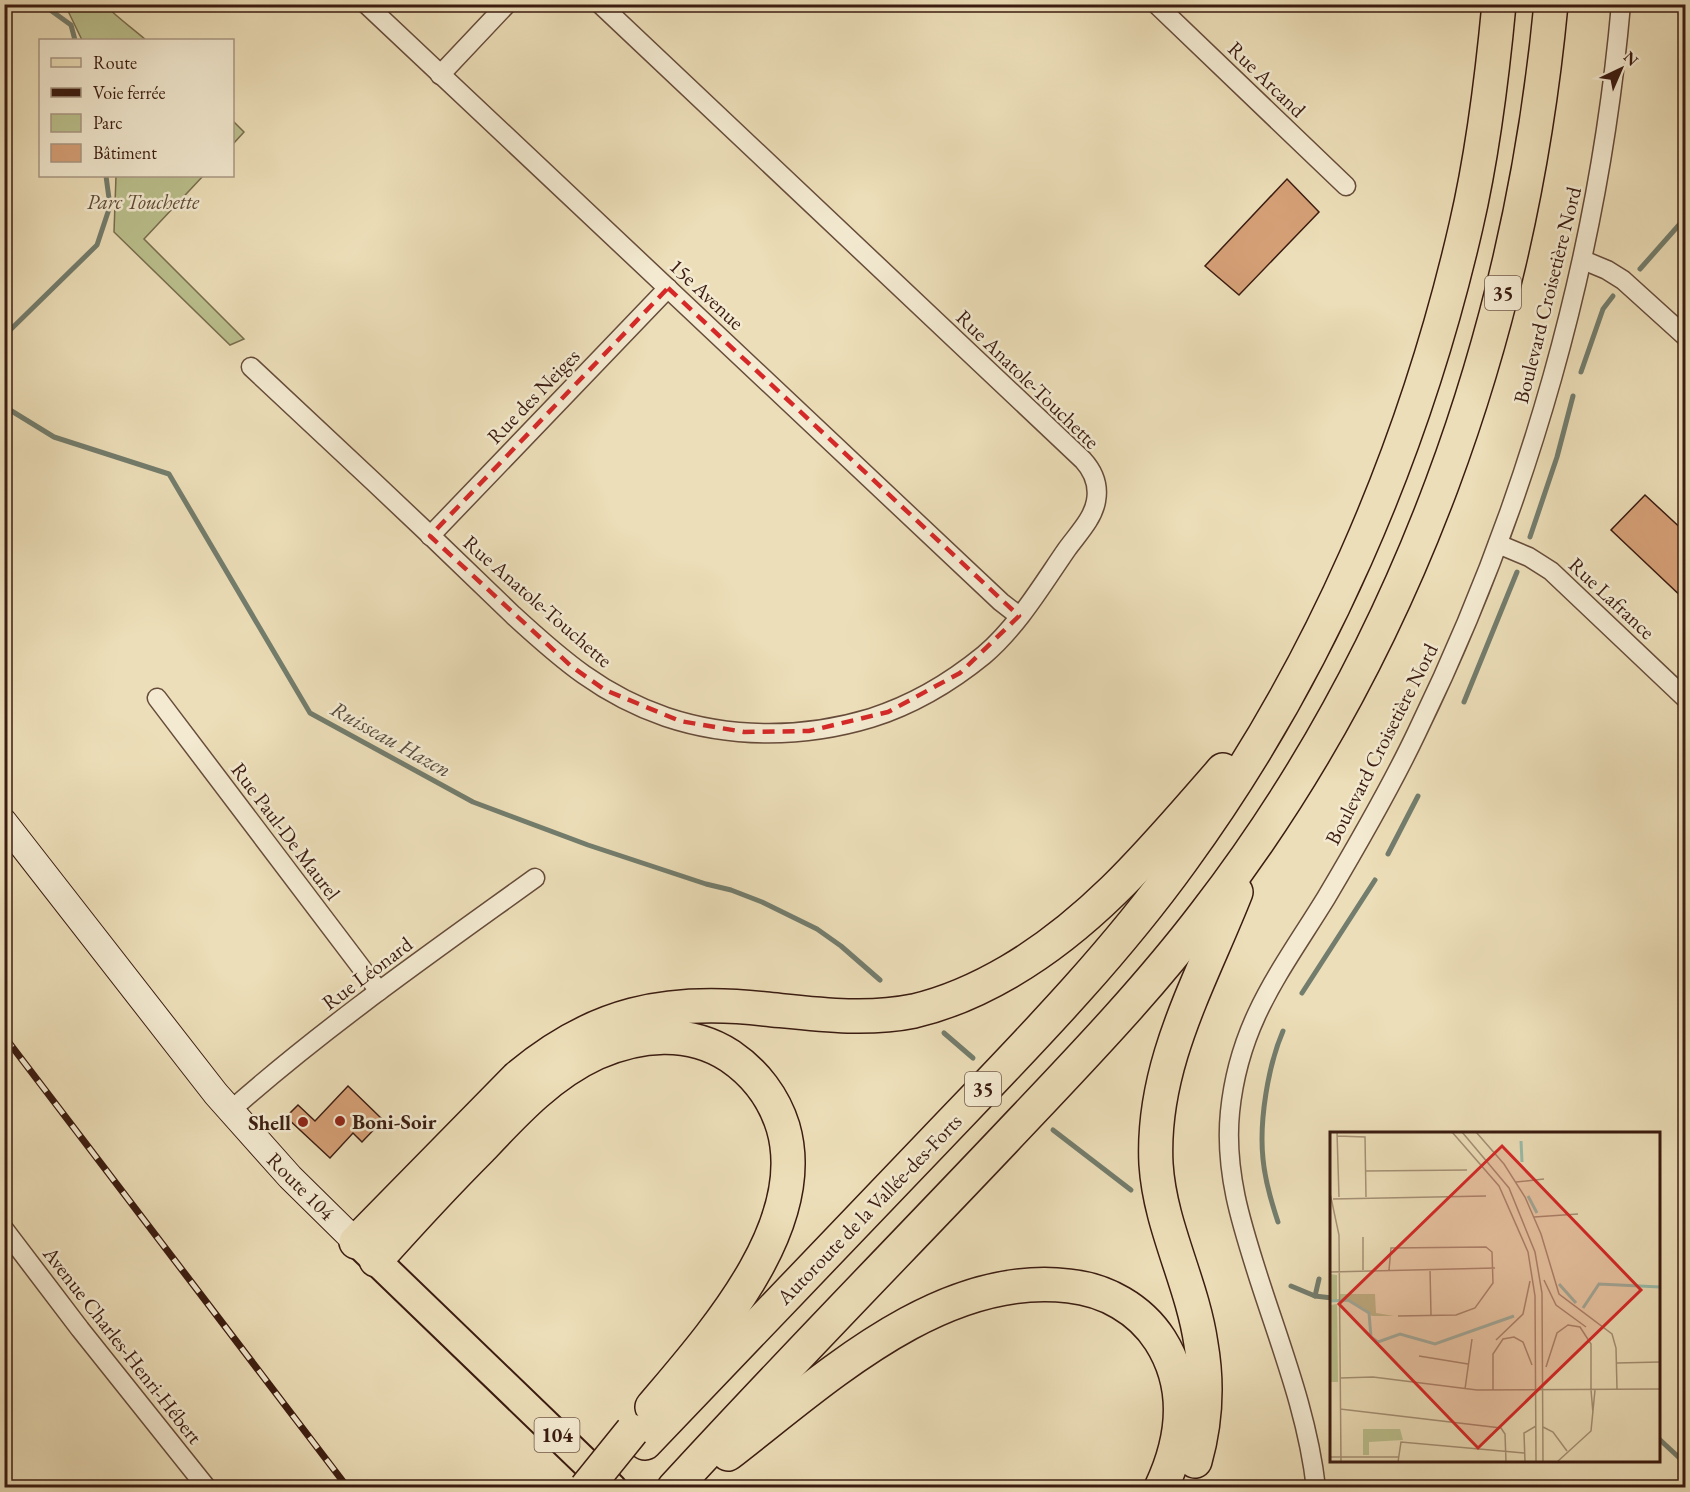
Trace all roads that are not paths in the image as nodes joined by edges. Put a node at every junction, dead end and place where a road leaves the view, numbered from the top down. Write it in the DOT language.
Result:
graph roads {
  1 [pos="366,4"];
  2 [pos="507,4"];
  3 [pos="600,4"];
  4 [pos="1156,4"];
  5 [pos="1499,4"];
  6 [pos="1551,4"];
  7 [pos="1621,4"];
  8 [pos="440,75"];
  9 [pos="1346,186"];
  10 [pos="1583,260"];
  11 [pos="668,288"];
  12 [pos="1686,337"];
  13 [pos="251,367"];
  14 [pos="430,536"];
  15 [pos="1497,544"];
  16 [pos="1019,616"];
  17 [pos="158,698"];
  18 [pos="1686,699"];
  19 [pos="1282,703"];
  20 [pos="4,822"];
  21 [pos="1255,844"];
  22 [pos="535,878"];
  23 [pos="379,991"];
  24 [pos="230,1111"];
  25 [pos="4,1229"];
  26 [pos="366,1251"];
  27 [pos="639,1437"];
  28 [pos="682,1484"];
  29 [pos="207,1488"];
  30 [pos="586,1488"];
  31 [pos="603,1488"];
  32 [pos="612,1488"];
  33 [pos="1161,1488"];
  34 [pos="1184,1488"];
  35 [pos="1316,1488"];
  1 -- 8 [label="street, 15e Avenue"];
  2 -- 8 [label="street"];
  3 -- 16 [label="street, Rue Anatole-Touchette"];
  4 -- 9 [label="street, Rue Arcand"];
  5 -- 19 [label="highway, Autoroute de la Vallée-des-Forts / 35"];
  6 -- 21 [label="highway, 35"];
  7 -- 10 [label="street, Boulevard Croisetière Nord"];
  8 -- 11 [label="street, 15e Avenue"];
  10 -- 12 [label="street"];
  10 -- 15 [label="street, Boulevard Croisetière Nord"];
  11 -- 14 [label="street, Rue des Neiges"];
  11 -- 16 [label="street, 15e Avenue"];
  13 -- 14 [label="street, Rue Anatole-Touchette"];
  14 -- 16 [label="street, Rue Anatole-Touchette"];
  15 -- 18 [label="street, Rue Lafrance"];
  15 -- 35 [label="street, Boulevard Croisetière Nord"];
  17 -- 23 [label="street, Rue Paul-De Maurel"];
  19 -- 26 [label="highway"];
  19 -- 27 [label="highway, Autoroute de la Vallée-des-Forts / 35"];
  20 -- 24 [label="main road, Route 104"];
  21 -- 28 [label="highway, 35"];
  21 -- 34 [label="highway"];
  22 -- 23 [label="street, Rue Léonard"];
  23 -- 24 [label="street, Rue Léonard"];
  24 -- 26 [label="main road, Route 104"];
  25 -- 29 [label="street, Avenue Charles-Henri-Hébert"];
  26 -- 27 [label="highway"];
  26 -- 32 [label="main road, Route 104 / 104"];
  27 -- 30 [label="highway, bridge"];
  27 -- 31 [label="highway, Autoroute de la Vallée-des-Forts / 35"];
  28 -- 33 [label="highway"];
}
